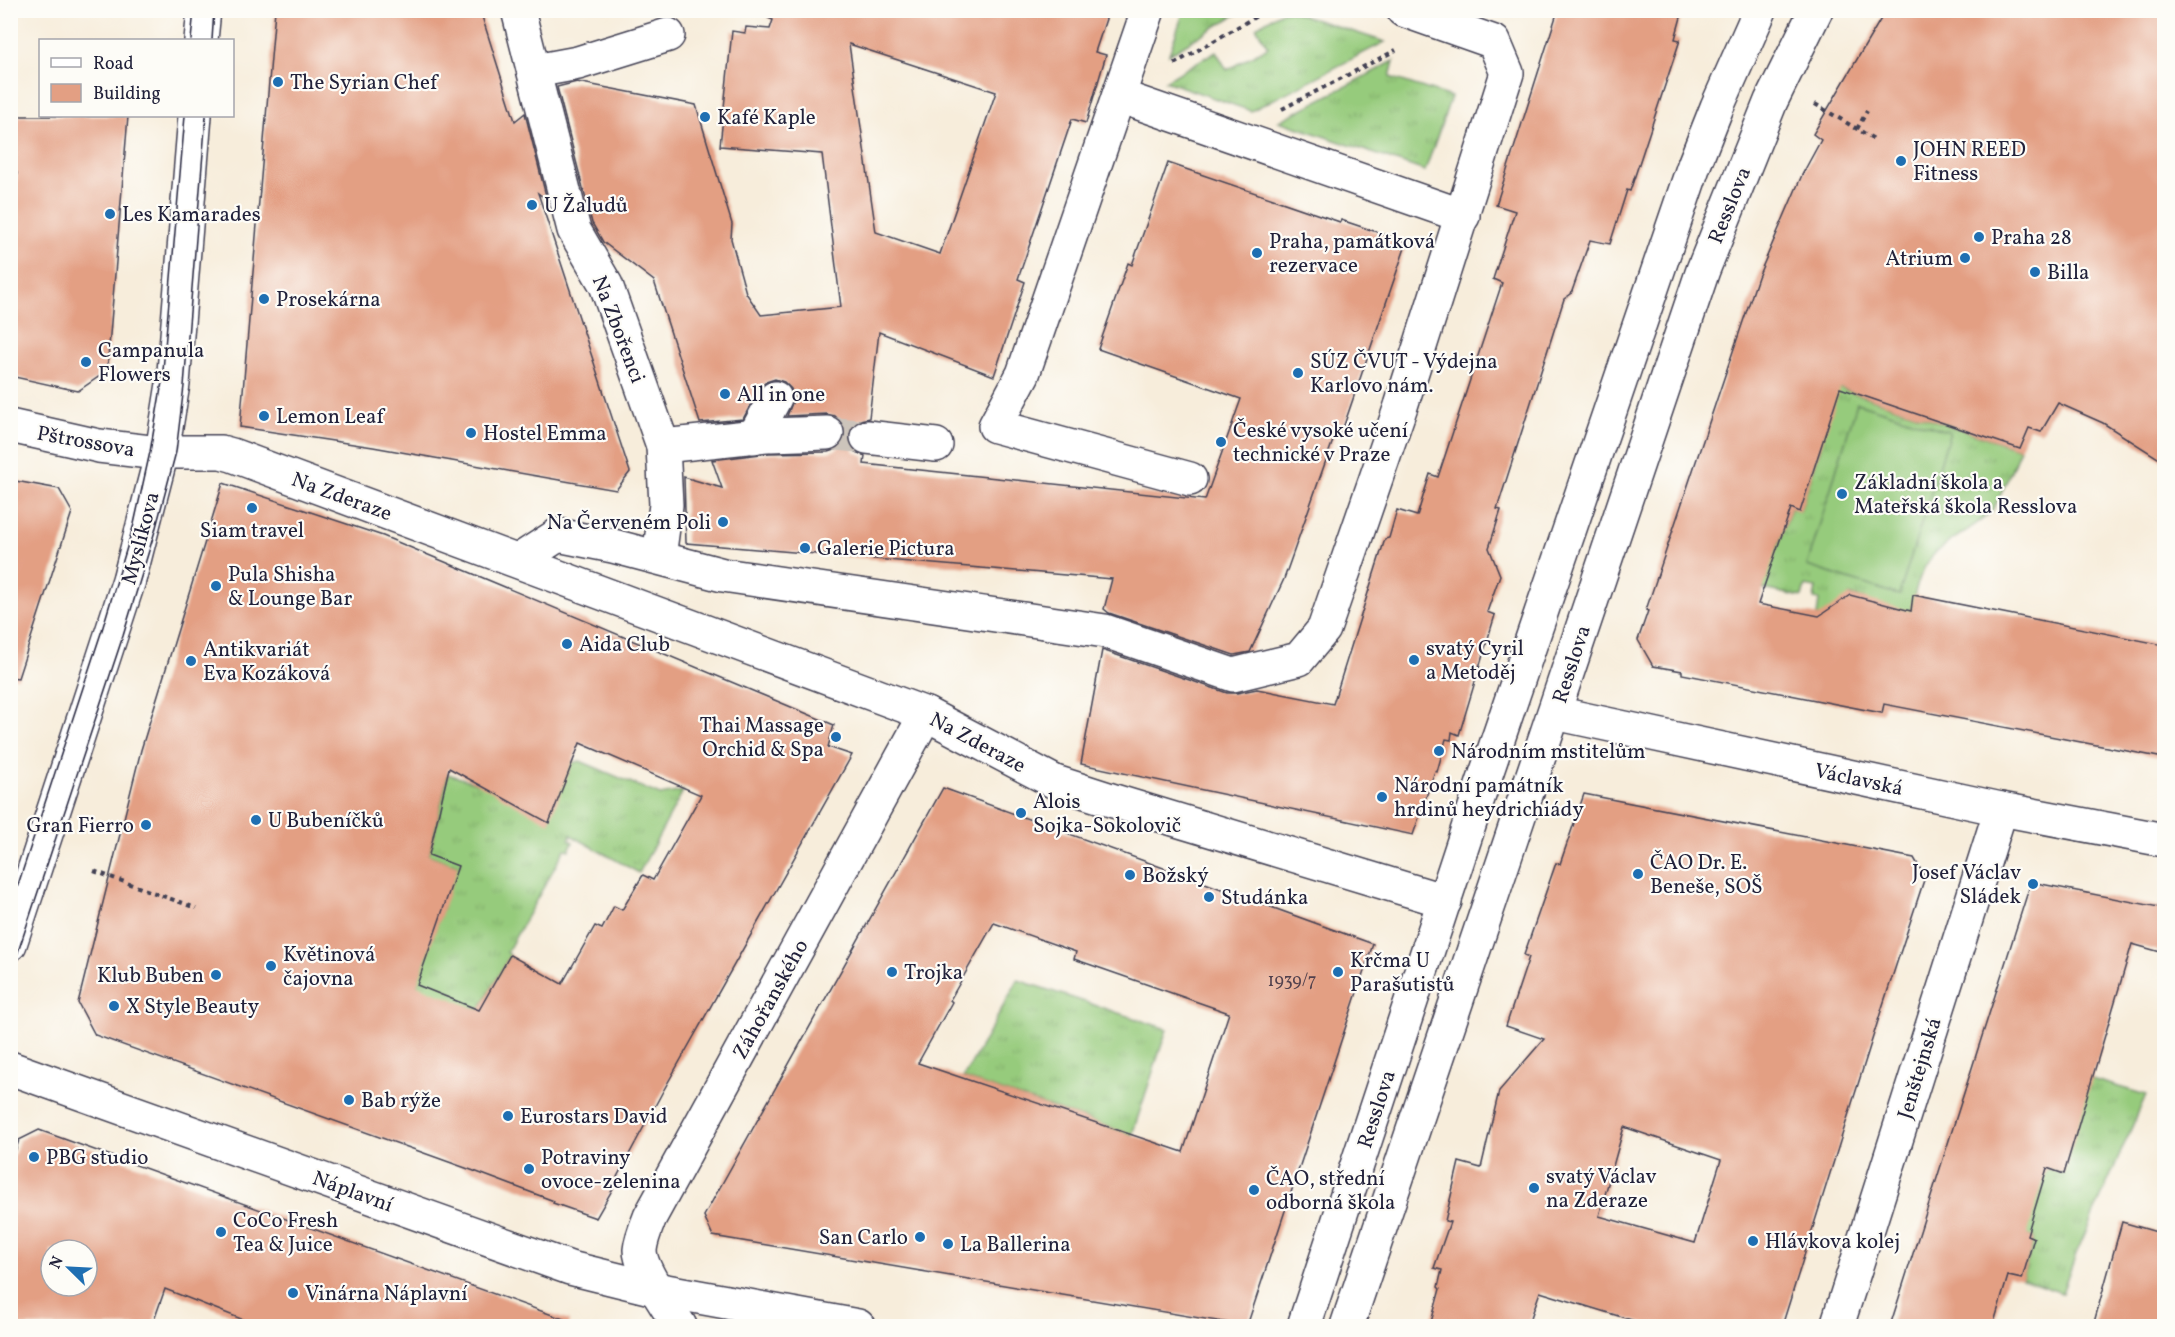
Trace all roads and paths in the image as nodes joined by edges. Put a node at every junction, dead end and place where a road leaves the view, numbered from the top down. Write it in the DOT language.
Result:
graph roads {
  1 [pos="204,10"];
  2 [pos="518,10"];
  3 [pos="1148,10"];
  4 [pos="1267,10"];
  5 [pos="1403,10"];
  6 [pos="1760,10"];
  7 [pos="1816,10"];
  8 [pos="1444,25"];
  9 [pos="668,35"];
  10 [pos="201,39"];
  11 [pos="535,71"];
  12 [pos="1119,96"];
  13 [pos="1808,100"];
  14 [pos="1867,111"];
  15 [pos="195,117"];
  16 [pos="1857,129"];
  17 [pos="1232,135"];
  18 [pos="1874,140"];
  19 [pos="1463,216"];
  20 [pos="775,398"];
  21 [pos="10,426"];
  22 [pos="827,432"];
  23 [pos="764,436"];
  24 [pos="867,437"];
  25 [pos="936,445"];
  26 [pos="663,447"];
  27 [pos="162,452"];
  28 [pos="1190,479"];
  29 [pos="659,557"];
  30 [pos="518,561"];
  31 [pos="1555,713"];
  32 [pos="926,714"];
  33 [pos="2001,809"];
  34 [pos="2164,840"];
  35 [pos="94,871"];
  36 [pos="1446,901"];
  37 [pos="196,908"];
  38 [pos="10,944"];
  39 [pos="10,1068"];
  40 [pos="655,1289"];
  41 [pos="680,1326"];
  42 [pos="858,1326"];
  43 [pos="1304,1326"];
  44 [pos="1347,1326"];
  45 [pos="1837,1326"];
  1 -- 10 [label="street"];
  2 -- 11 [label="street, Na Zbořenci"];
  3 -- 12 [label="street"];
  4 -- 12 [label="path"];
  5 -- 8 [label="street"];
  6 -- 36 [label="street, Resslova"];
  7 -- 31 [label="street, Resslova"];
  8 -- 17 [label="path"];
  8 -- 19 [label="street"];
  9 -- 11 [label="street"];
  11 -- 26 [label="street, Na Zbořenci"];
  12 -- 17 [label="street"];
  12 -- 28 [label="street"];
  13 -- 16 [label="path"];
  14 -- 16 [label="path"];
  15 -- 27 [label="street, Myslíkova"];
  16 -- 18 [label="path"];
  17 -- 19 [label="street"];
  19 -- 29 [label="street"];
  20 -- 23 [label="street"];
  21 -- 27 [label="street, Pštrossova"];
  22 -- 23 [label="street"];
  23 -- 26 [label="street"];
  24 -- 25 [label="street"];
  26 -- 29 [label="street, Na Zbořenci"];
  27 -- 30 [label="street, Na Zderaze"];
  27 -- 38 [label="street, Myslíkova"];
  29 -- 30 [label="street"];
  30 -- 32 [label="street, Na Zderaze"];
  31 -- 33 [label="street, Václavská"];
  31 -- 44 [label="street, Resslova"];
  32 -- 36 [label="street, Na Zderaze"];
  32 -- 40 [label="street, Záhořanského"];
  33 -- 34 [label="street, Václavská"];
  33 -- 45 [label="street, Jenštejnská"];
  35 -- 37 [label="path"];
  36 -- 43 [label="street, Resslova"];
  39 -- 40 [label="street, Náplavní"];
  40 -- 41 [label="street"];
  40 -- 42 [label="street, Náplavní"];
}
